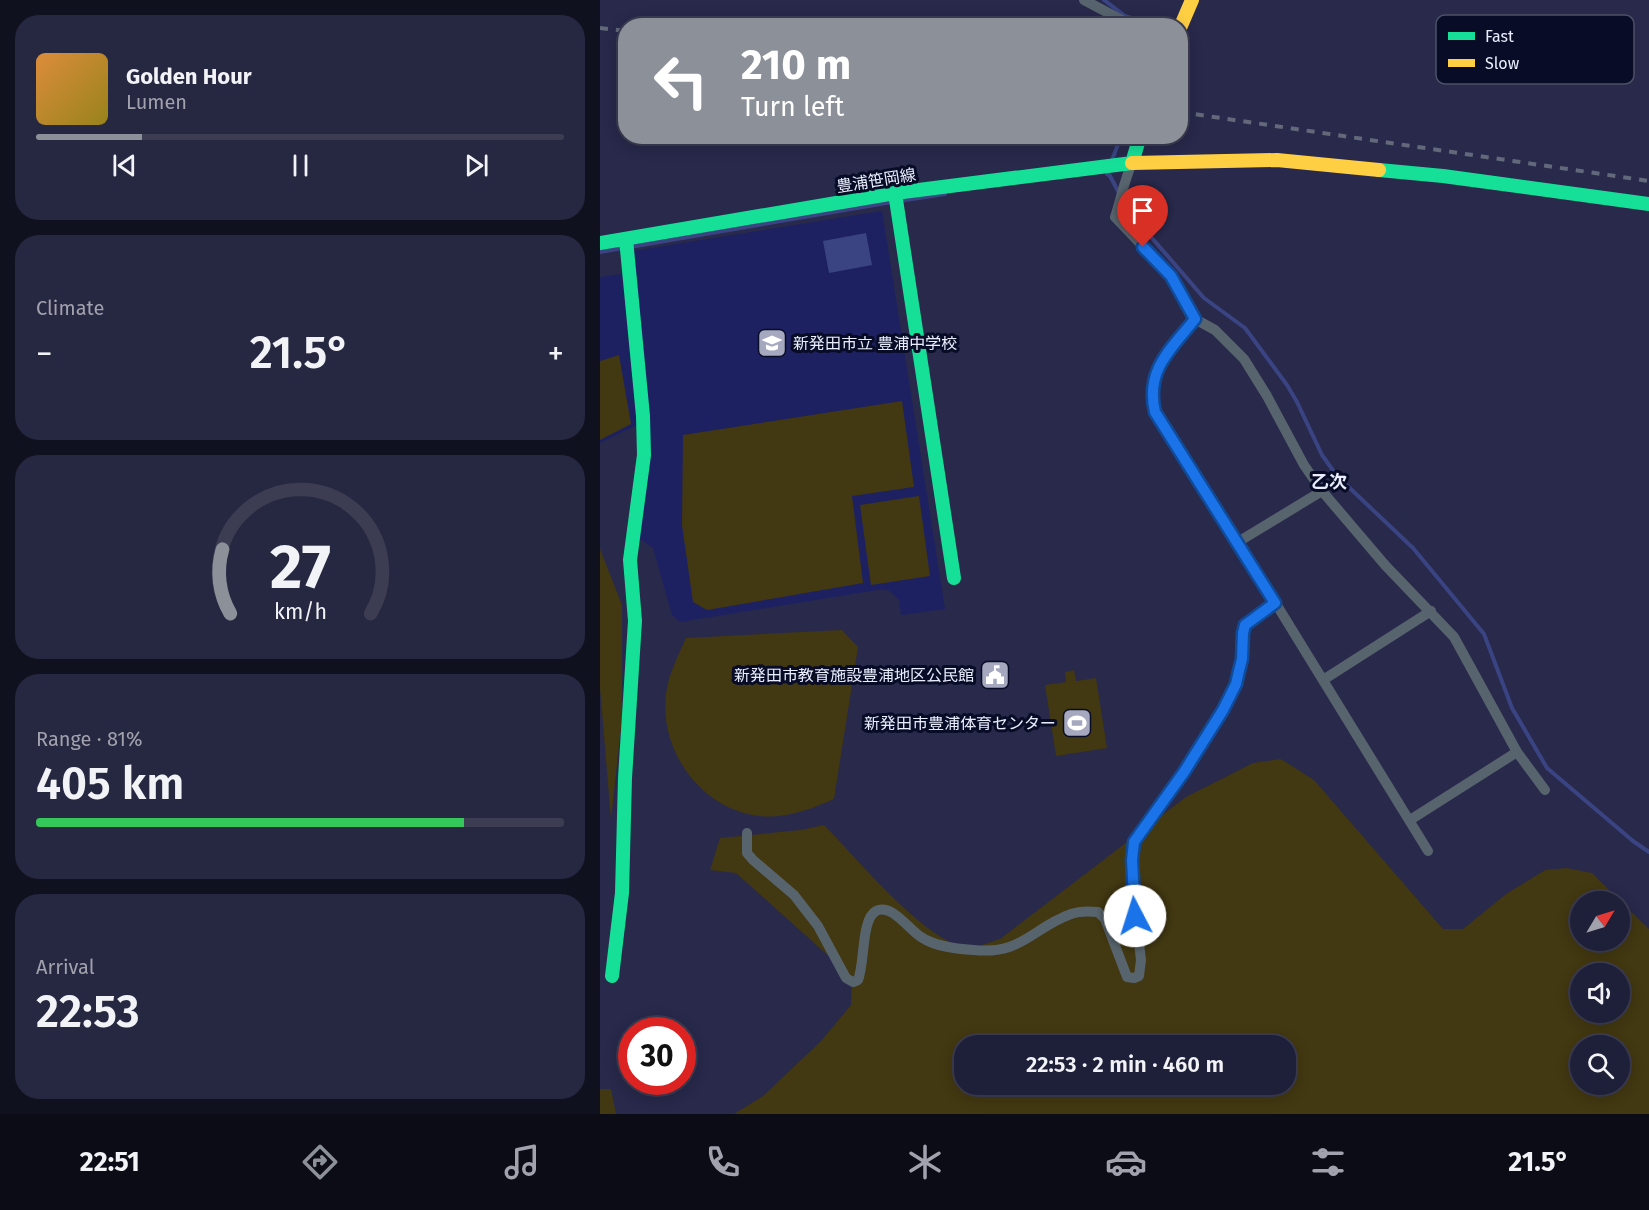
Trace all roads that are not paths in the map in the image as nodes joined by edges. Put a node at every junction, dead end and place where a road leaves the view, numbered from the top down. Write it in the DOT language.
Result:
graph roads {
  1 [pos="1084,0"];
  2 [pos="1192,0"];
  3 [pos="1118,18"];
  4 [pos="1185,18"];
  5 [pos="1138,144"];
  6 [pos="1132,163"];
  7 [pos="895,194"];
  8 [pos="1649,204"];
  9 [pos="626,239"];
  10 [pos="600,243"];
  11 [pos="1195,319"];
  12 [pos="1322,491"];
  13 [pos="1238,542"];
  14 [pos="954,578"];
  15 [pos="1275,603"];
  16 [pos="1431,611"];
  17 [pos="1323,680"];
  18 [pos="1517,752"];
  19 [pos="1545,790"];
  20 [pos="1410,820"];
  21 [pos="747,833"];
  22 [pos="1428,851"];
  23 [pos="612,976"];
  1 -- 3 [label="street"];
  2 -- 4 [label="street"];
  5 -- 6 [label="street"];
  6 -- 7 [label="street, 豊浦笹岡線"];
  6 -- 8 [label="street, 豊浦笹岡線"];
  6 -- 11 [label="street"];
  7 -- 9 [label="street, 豊浦笹岡線"];
  7 -- 14 [label="street"];
  9 -- 10 [label="street, 豊浦笹岡線"];
  9 -- 23 [label="street"];
  11 -- 12 [label="street"];
  11 -- 13 [label="street"];
  12 -- 13 [label="street"];
  12 -- 16 [label="street"];
  13 -- 15 [label="street"];
  15 -- 17 [label="street"];
  15 -- 21 [label="street"];
  16 -- 17 [label="street"];
  16 -- 18 [label="street"];
  17 -- 20 [label="street"];
  18 -- 19 [label="street"];
  18 -- 20 [label="street"];
  20 -- 22 [label="street"];
}
